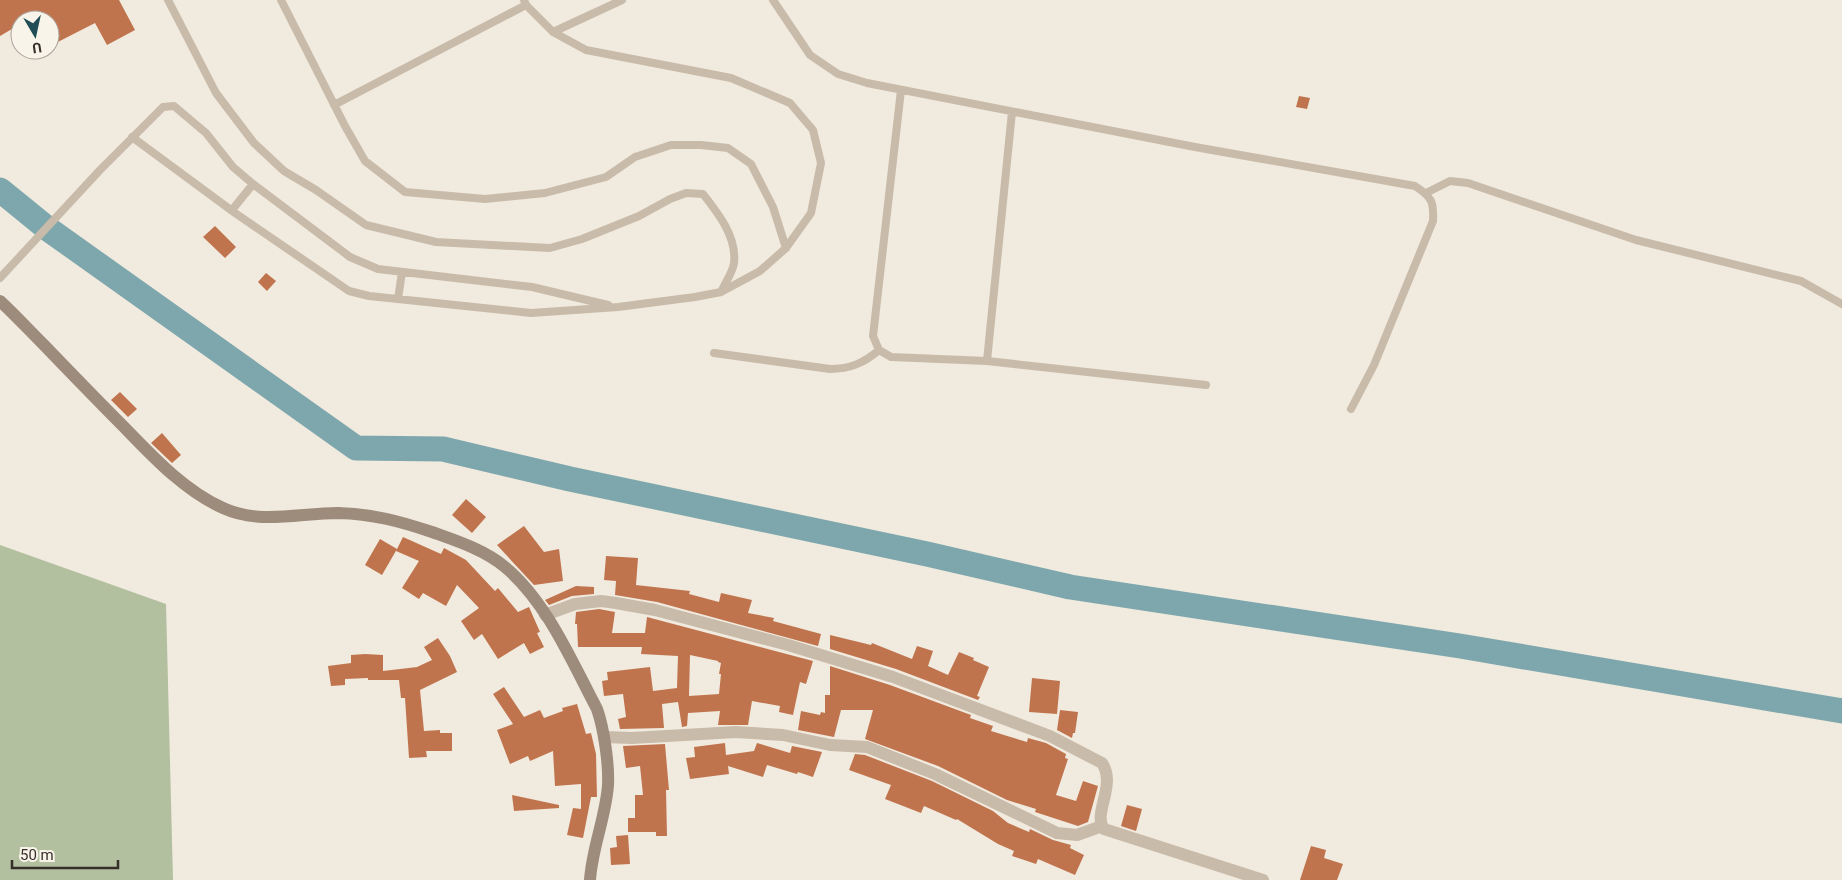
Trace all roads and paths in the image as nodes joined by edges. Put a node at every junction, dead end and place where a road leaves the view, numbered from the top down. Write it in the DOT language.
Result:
graph roads {
  1 [pos="168,0"];
  2 [pos="281,0"];
  3 [pos="622,0"];
  4 [pos="773,0"];
  5 [pos="525,2"];
  6 [pos="553,32"];
  7 [pos="901,90"];
  8 [pos="334,105"];
  9 [pos="1012,112"];
  10 [pos="132,137"];
  11 [pos="253,184"];
  12 [pos="1426,193"];
  13 [pos="232,210"];
  14 [pos="786,248"];
  15 [pos="402,272"];
  16 [pos="0,278"];
  17 [pos="721,292"];
  18 [pos="398,299"];
  19 [pos="0,301"];
  20 [pos="1842,304"];
  21 [pos="618,307"];
  22 [pos="879,350"];
  23 [pos="714,353"];
  24 [pos="987,361"];
  25 [pos="1206,385"];
  26 [pos="1351,409"];
  27 [pos="545,615"];
  28 [pos="604,737"];
  29 [pos="1102,826"];
  30 [pos="590,880"];
  31 [pos="1263,880"];
  1 -- 17 [label="lane"];
  2 -- 8 [label="lane"];
  3 -- 6 [label="lane"];
  4 -- 7 [label="lane"];
  5 -- 6 [label="lane"];
  5 -- 8 [label="lane"];
  6 -- 14 [label="lane"];
  7 -- 9 [label="lane"];
  7 -- 22 [label="lane"];
  8 -- 14 [label="lane"];
  9 -- 12 [label="lane"];
  9 -- 24 [label="lane"];
  10 -- 11 [label="lane"];
  10 -- 13 [label="lane"];
  10 -- 16 [label="lane"];
  11 -- 13 [label="lane"];
  11 -- 15 [label="lane"];
  12 -- 20 [label="lane"];
  12 -- 26 [label="lane"];
  13 -- 18 [label="lane"];
  14 -- 17 [label="lane"];
  15 -- 18 [label="lane"];
  15 -- 21 [label="lane"];
  17 -- 21 [label="lane"];
  18 -- 21 [label="lane"];
  19 -- 27 [label="main road"];
  22 -- 23 [label="lane"];
  22 -- 24 [label="lane"];
  24 -- 25 [label="lane"];
  27 -- 28 [label="main road"];
  27 -- 29 [label="street"];
  28 -- 29 [label="street"];
  28 -- 30 [label="main road"];
  29 -- 31 [label="street"];
}
